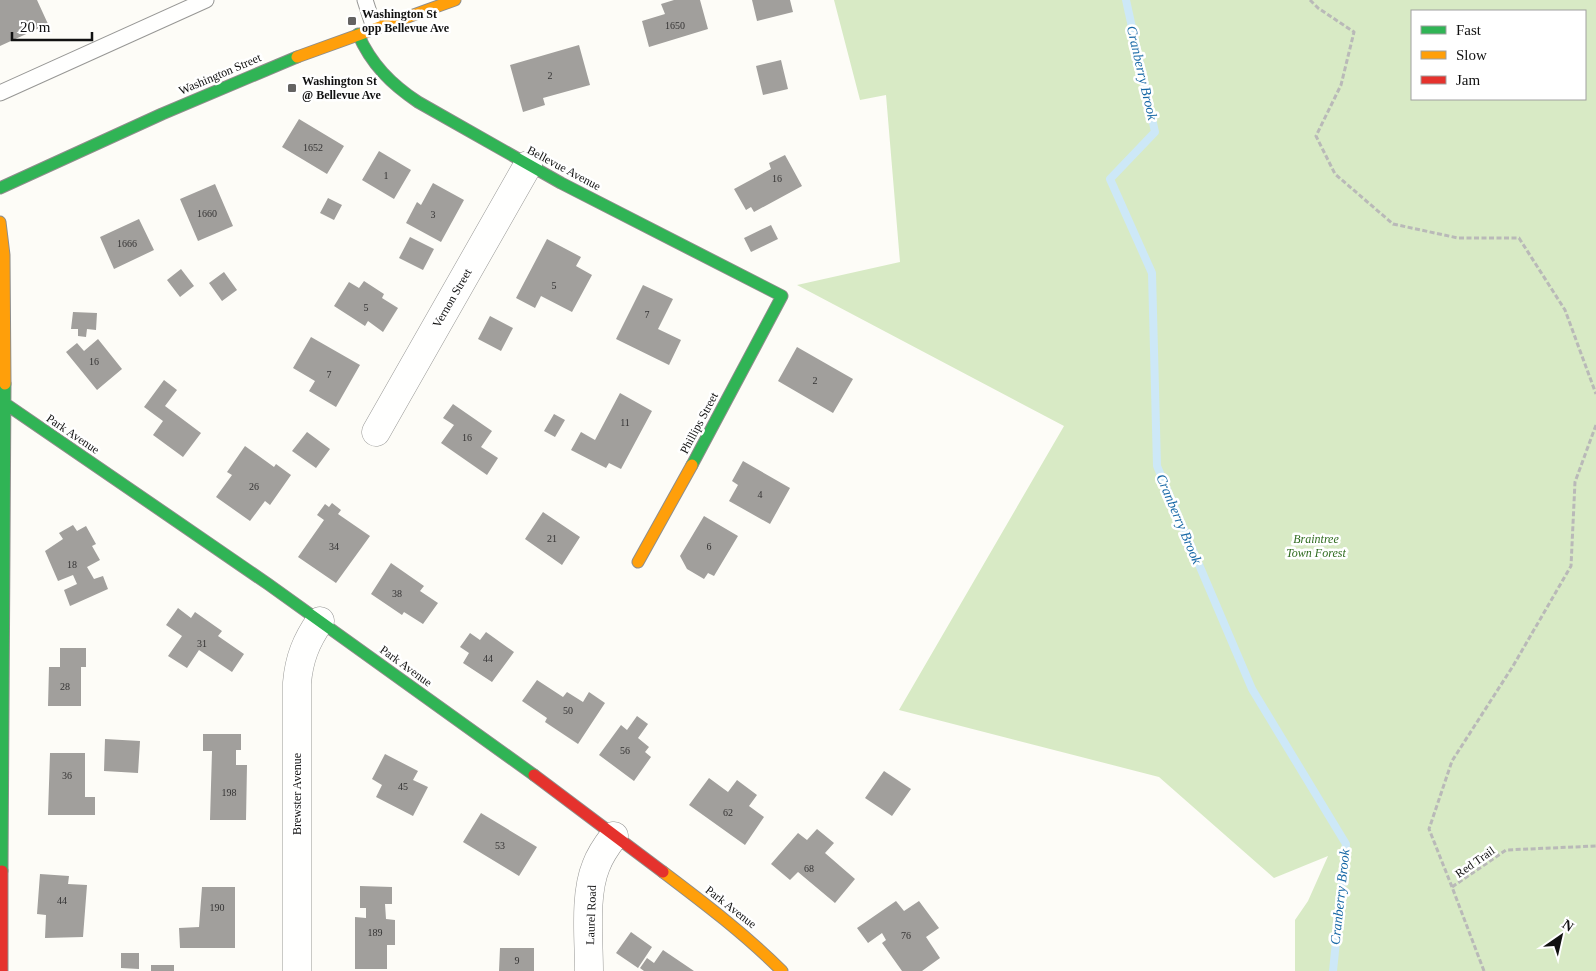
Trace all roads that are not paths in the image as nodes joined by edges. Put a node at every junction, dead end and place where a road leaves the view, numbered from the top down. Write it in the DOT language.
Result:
graph roads {
  1 [pos="206,0"];
  2 [pos="364,0"];
  3 [pos="455,0"];
  4 [pos="174,6"];
  5 [pos="374,28"];
  6 [pos="358,34"];
  7 [pos="0,93"];
  8 [pos="528,165"];
  9 [pos="0,188"];
  10 [pos="0,222"];
  11 [pos="782,296"];
  12 [pos="3,402"];
  13 [pos="376,432"];
  14 [pos="638,562"];
  15 [pos="320,621"];
  16 [pos="1,698"];
  17 [pos="614,836"];
  18 [pos="2,971"];
  19 [pos="297,971"];
  20 [pos="589,971"];
  21 [pos="782,971"];
  1 -- 4 [label="lane"];
  2 -- 5 [label="lane"];
  3 -- 5 [label="street, Washington Street"];
  4 -- 7 [label="lane"];
  5 -- 6 [label="street, Washington Street"];
  6 -- 8 [label="street, Bellevue Avenue"];
  6 -- 9 [label="street, Washington Street"];
  8 -- 11 [label="street, Bellevue Avenue"];
  8 -- 13 [label="street, Vernon Street"];
  10 -- 12 [label="street"];
  11 -- 14 [label="street, Phillips Street"];
  12 -- 15 [label="street, Park Avenue"];
  12 -- 16 [label="street"];
  15 -- 17 [label="street, Park Avenue"];
  15 -- 19 [label="street, Brewster Avenue"];
  16 -- 18 [label="street"];
  17 -- 20 [label="street, Laurel Road"];
  17 -- 21 [label="street, Park Avenue"];
}
